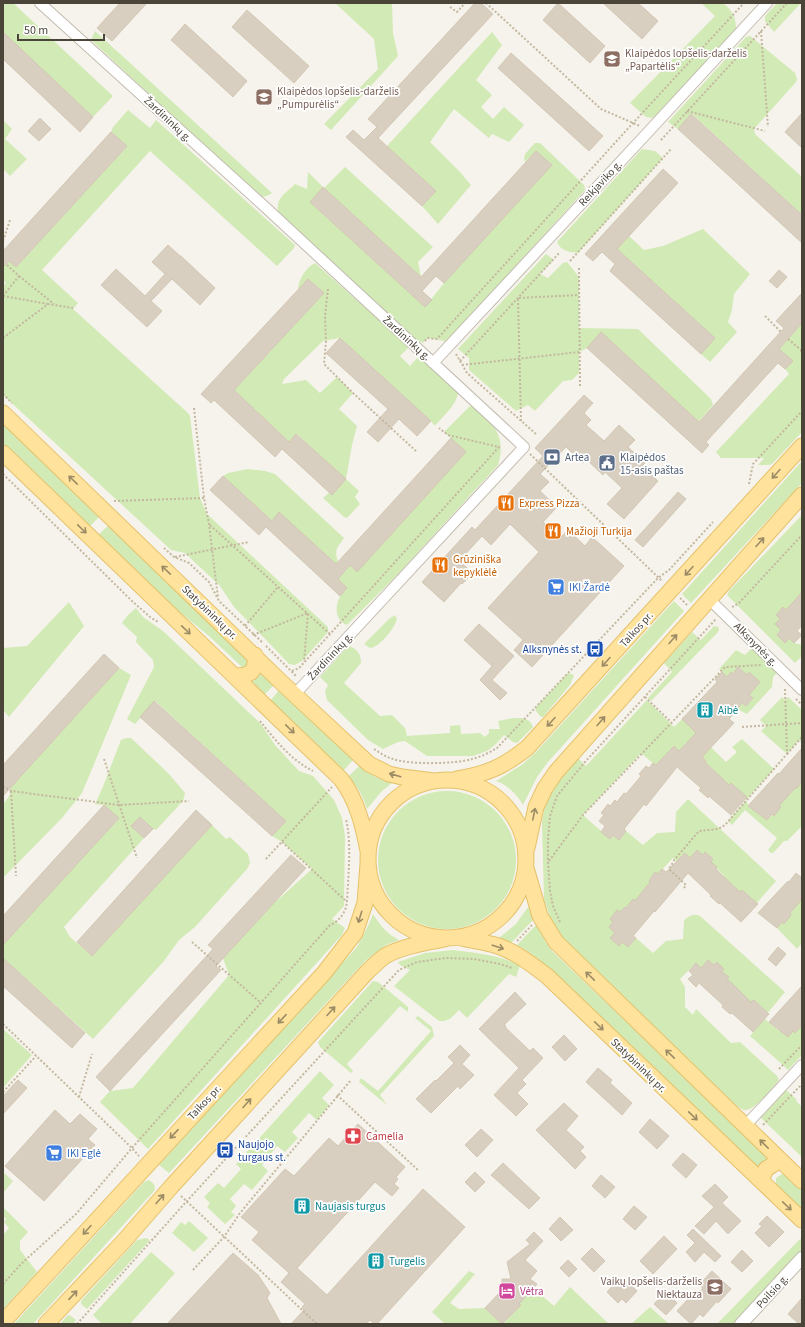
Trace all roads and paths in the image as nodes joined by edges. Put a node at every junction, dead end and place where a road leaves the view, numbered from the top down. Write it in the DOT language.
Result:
graph roads {
  1 [pos="40,3"];
  2 [pos="465,3"];
  3 [pos="486,3"];
  4 [pos="744,3"];
  5 [pos="767,3"];
  6 [pos="787,3"];
  7 [pos="450,6"];
  8 [pos="761,32"];
  9 [pos="687,111"];
  10 [pos="633,123"];
  11 [pos="768,127"];
  12 [pos="650,130"];
  13 [pos="765,131"];
  14 [pos="661,140"];
  15 [pos="671,149"];
  16 [pos="10,220"];
  17 [pos="3,241"];
  18 [pos="560,252"];
  19 [pos="570,261"];
  20 [pos="6,264"];
  21 [pos="579,268"];
  22 [pos="19,276"];
  23 [pos="328,289"];
  24 [pos="579,295"];
  25 [pos="3,296"];
  26 [pos="518,298"];
  27 [pos="48,304"];
  28 [pos="54,305"];
  29 [pos="73,308"];
  30 [pos="3,315"];
  31 [pos="764,316"];
  32 [pos="781,332"];
  33 [pos="3,337"];
  34 [pos="437,339"];
  35 [pos="788,339"];
  36 [pos="449,345"];
  37 [pos="418,349"];
  38 [pos="802,350"];
  39 [pos="579,352"];
  40 [pos="802,355"];
  41 [pos="520,359"];
  42 [pos="460,361"];
  43 [pos="433,362"];
  44 [pos="462,365"];
  45 [pos="580,387"];
  46 [pos="3,394"];
  47 [pos="194,408"];
  48 [pos="9,409"];
  49 [pos="802,410"];
  50 [pos="521,421"];
  51 [pos="439,428"];
  52 [pos="536,434"];
  53 [pos="802,446"];
  54 [pos="524,447"];
  55 [pos="417,452"];
  56 [pos="3,453"];
  57 [pos="3,474"];
  58 [pos="744,489"];
  59 [pos="802,495"];
  60 [pos="204,498"];
  61 [pos="118,505"];
  62 [pos="714,522"];
  63 [pos="209,524"];
  64 [pos="802,535"];
  65 [pos="249,542"];
  66 [pos="231,545"];
  67 [pos="162,546"];
  68 [pos="212,549"];
  69 [pos="174,557"];
  70 [pos="658,578"];
  71 [pos="278,587"];
  72 [pos="671,590"];
  73 [pos="709,599"];
  74 [pos="219,601"];
  75 [pos="138,606"];
  76 [pos="722,612"];
  77 [pos="308,613"];
  78 [pos="695,614"];
  79 [pos="245,626"];
  80 [pos="709,626"];
  81 [pos="330,634"];
  82 [pos="254,635"];
  83 [pos="255,655"];
  84 [pos="304,663"];
  85 [pos="761,665"];
  86 [pos="291,671"];
  87 [pos="235,676"];
  88 [pos="300,689"];
  89 [pos="785,689"];
  90 [pos="802,690"];
  91 [pos="645,697"];
  92 [pos="671,722"];
  93 [pos="802,723"];
  94 [pos="785,724"];
  95 [pos="742,727"];
  96 [pos="802,737"];
  97 [pos="368,747"];
  98 [pos="786,754"];
  99 [pos="104,759"];
  100 [pos="441,781"];
  101 [pos="3,786"];
  102 [pos="11,791"];
  103 [pos="334,792"];
  104 [pos="189,801"];
  105 [pos="119,805"];
  106 [pos="345,817"];
  107 [pos="282,842"];
  108 [pos="526,852"];
  109 [pos="136,858"];
  110 [pos="368,858"];
  111 [pos="266,859"];
  112 [pos="548,862"];
  113 [pos="526,868"];
  114 [pos="16,876"];
  115 [pos="684,888"];
  116 [pos="347,902"];
  117 [pos="540,916"];
  118 [pos="452,938"];
  119 [pos="192,942"];
  120 [pos="508,950"];
  121 [pos="261,1003"];
  122 [pos="3,1024"];
  123 [pos="802,1045"];
  124 [pos="92,1054"];
  125 [pos="36,1055"];
  126 [pos="802,1065"];
  127 [pos="779,1069"];
  128 [pos="351,1080"];
  129 [pos="802,1084"];
  130 [pos="3,1092"];
  131 [pos="337,1095"];
  132 [pos="79,1097"];
  133 [pos="763,1125"];
  134 [pos="745,1126"];
  135 [pos="132,1148"];
  136 [pos="780,1160"];
  137 [pos="146,1165"];
  138 [pos="419,1171"];
  139 [pos="761,1180"];
  140 [pos="802,1181"];
  141 [pos="171,1187"];
  142 [pos="186,1202"];
  143 [pos="802,1220"];
  144 [pos="224,1237"];
  145 [pos="802,1258"];
  146 [pos="193,1270"];
  147 [pos="3,1284"];
  148 [pos="3,1322"];
  149 [pos="46,1324"];
  150 [pos="77,1324"];
  151 [pos="317,1324"];
  152 [pos="741,1324"];
  1 -- 37 [label="street, Žardininkų g."];
  2 -- 7 [label="path"];
  3 -- 10 [label="path"];
  4 -- 10 [label="path"];
  5 -- 12 [label="street, Reikjaviko g."];
  6 -- 8 [label="path"];
  8 -- 9 [label="path"];
  8 -- 11 [label="path"];
  9 -- 13 [label="path"];
  9 -- 14 [label="path"];
  10 -- 12 [label="path"];
  10 -- 34 [label="path"];
  12 -- 36 [label="street, Reikjaviko g."];
  15 -- 19 [label="path"];
  16 -- 17 [label="path"];
  18 -- 26 [label="path"];
  20 -- 22 [label="path"];
  21 -- 24 [label="path"];
  22 -- 25 [label="path"];
  22 -- 28 [label="path"];
  23 -- 55 [label="path"];
  24 -- 26 [label="path"];
  24 -- 39 [label="path"];
  25 -- 27 [label="path"];
  26 -- 41 [label="path"];
  26 -- 42 [label="path"];
  27 -- 28 [label="path"];
  27 -- 33 [label="path"];
  28 -- 29 [label="path"];
  30 -- 33 [label="path"];
  31 -- 32 [label="path"];
  33 -- 46 [label="path"];
  34 -- 36 [label="path"];
  34 -- 37 [label="path"];
  35 -- 38 [label="path"];
  36 -- 42 [label="path"];
  36 -- 43 [label="street, Reikjaviko g."];
  37 -- 43 [label="street, Žardininkų g."];
  38 -- 40 [label="path"];
  39 -- 41 [label="path"];
  39 -- 45 [label="path"];
  41 -- 44 [label="path"];
  41 -- 50 [label="path"];
  42 -- 44 [label="path"];
  43 -- 54 [label="street, Žardininkų g."];
  44 -- 50 [label="path"];
  46 -- 48 [label="path"];
  47 -- 60 [label="path"];
  83 -- 48 [label="main road, Statybininkų pr., one-way"];
  49 -- 58 [label="path"];
  50 -- 52 [label="path"];
  51 -- 81 [label="path"];
  53 -- 72 [label="main road, Taikos pr., one-way"];
  54 -- 70 [label="path"];
  54 -- 88 [label="street, Žardininkų g."];
  56 -- 87 [label="main road, one-way"];
  57 -- 75 [label="path"];
  73 -- 59 [label="main road, one-way"];
  60 -- 61 [label="path"];
  60 -- 63 [label="path"];
  62 -- 70 [label="path"];
  63 -- 66 [label="path"];
  63 -- 68 [label="path"];
  64 -- 76 [label="path"];
  65 -- 66 [label="path"];
  66 -- 68 [label="path"];
  66 -- 71 [label="path"];
  67 -- 69 [label="path"];
  68 -- 69 [label="path"];
  68 -- 74 [label="path"];
  69 -- 74 [label="path"];
  70 -- 72 [label="path"];
  70 -- 97 [label="path"];
  71 -- 77 [label="path"];
  71 -- 79 [label="path"];
  72 -- 78 [label="path"];
  72 -- 100 [label="main road, Taikos pr., one-way"];
  73 -- 76 [label="street, Alksnynės g."];
  73 -- 78 [label="main road"];
  74 -- 79 [label="path"];
  76 -- 80 [label="path"];
  76 -- 90 [label="street, Alksnynės g."];
  77 -- 81 [label="path"];
  77 -- 82 [label="path"];
  77 -- 84 [label="path"];
  78 -- 80 [label="path"];
  108 -- 78 [label="main road, one-way"];
  79 -- 82 [label="path"];
  80 -- 91 [label="path"];
  81 -- 84 [label="path"];
  82 -- 86 [label="path"];
  83 -- 87 [label="main road"];
  83 -- 88 [label="main road, Statybininkų pr."];
  84 -- 86 [label="path"];
  85 -- 92 [label="path"];
  86 -- 88 [label="path"];
  87 -- 110 [label="main road, one-way"];
  100 -- 88 [label="main road, Statybininkų pr., one-way"];
  89 -- 94 [label="path"];
  91 -- 92 [label="path"];
  91 -- 112 [label="path"];
  92 -- 112 [label="path"];
  93 -- 94 [label="path"];
  94 -- 95 [label="path"];
  94 -- 98 [label="path"];
  96 -- 98 [label="path"];
  98 -- 115 [label="path"];
  99 -- 105 [label="path"];
  100 -- 108 [label="main road"];
  100 -- 110 [label="main road"];
  101 -- 102 [label="path"];
  102 -- 105 [label="path"];
  102 -- 114 [label="path"];
  103 -- 107 [label="path"];
  104 -- 105 [label="path"];
  105 -- 109 [label="path"];
  106 -- 116 [label="path"];
  107 -- 111 [label="path"];
  107 -- 116 [label="path"];
  108 -- 113 [label="main road"];
  110 -- 118 [label="main road, Statybininkų pr."];
  110 -- 137 [label="main road, Taikos pr., one-way"];
  112 -- 117 [label="path"];
  113 -- 117 [label="main road"];
  113 -- 118 [label="main road"];
  116 -- 121 [label="path"];
  117 -- 120 [label="path"];
  134 -- 117 [label="main road, one-way"];
  118 -- 120 [label="main road, Statybininkų pr., one-way"];
  141 -- 118 [label="main road, one-way"];
  119 -- 121 [label="path"];
  120 -- 139 [label="main road, Statybininkų pr., one-way"];
  120 -- 142 [label="path"];
  121 -- 135 [label="path"];
  122 -- 125 [label="path"];
  123 -- 127 [label="path"];
  124 -- 132 [label="path"];
  125 -- 130 [label="path"];
  125 -- 132 [label="path"];
  126 -- 134 [label="street"];
  128 -- 131 [label="path"];
  129 -- 133 [label="path"];
  131 -- 138 [label="path"];
  131 -- 144 [label="path"];
  132 -- 135 [label="path"];
  136 -- 134 [label="main road, one-way"];
  135 -- 137 [label="path"];
  135 -- 147 [label="path"];
  136 -- 139 [label="main road"];
  136 -- 140 [label="main road"];
  137 -- 148 [label="main road, Taikos pr., one-way"];
  139 -- 143 [label="main road, Statybininkų pr., one-way"];
  141 -- 142 [label="path"];
  149 -- 141 [label="main road, one-way"];
  142 -- 144 [label="path"];
  142 -- 150 [label="path"];
  144 -- 146 [label="path"];
  144 -- 151 [label="path"];
  145 -- 152 [label="street, Poilsio g."];
}
